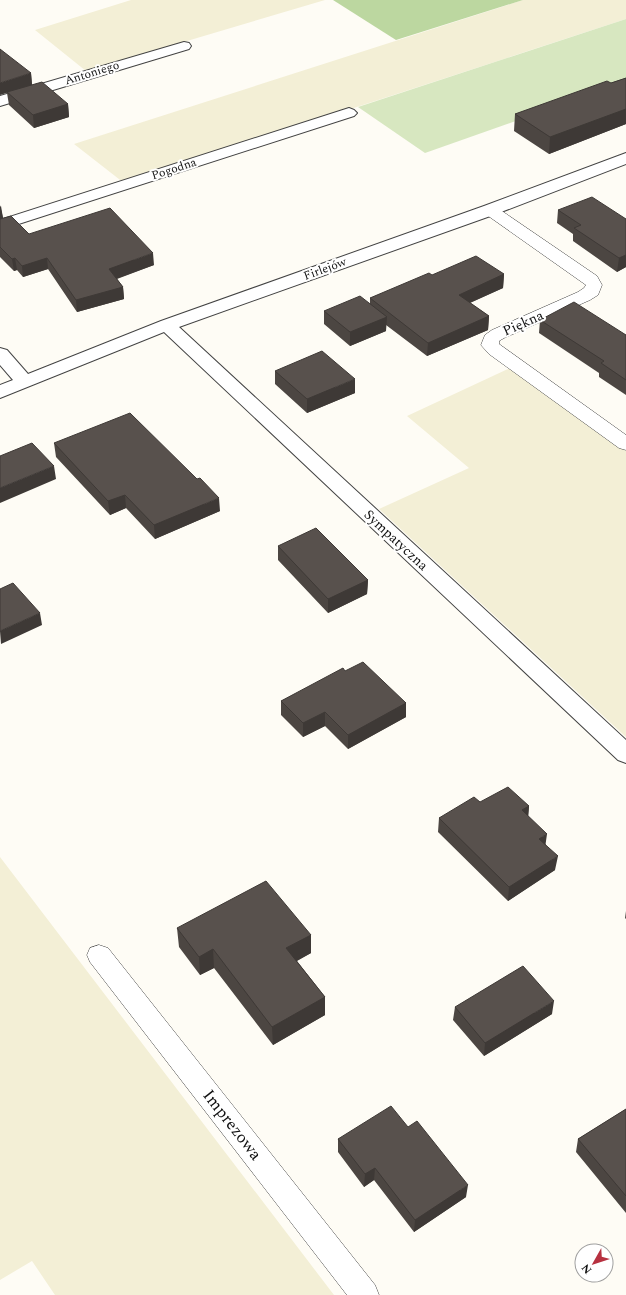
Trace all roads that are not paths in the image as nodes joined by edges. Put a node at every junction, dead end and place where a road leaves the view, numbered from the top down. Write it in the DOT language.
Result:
graph roads {
  1 [pos="184,46"];
  2 [pos="0,101"];
  3 [pos="349,113"];
  4 [pos="626,158"];
  5 [pos="490,210"];
  6 [pos="0,225"];
  7 [pos="167,325"];
  8 [pos="0,354"];
  9 [pos="26,382"];
  10 [pos="0,392"];
  11 [pos="626,444"];
  12 [pos="626,754"];
  13 [pos="99,955"];
  14 [pos="365,1295"];
  1 -- 2 [label="street, Antoniego"];
  3 -- 6 [label="street, Pogodna"];
  4 -- 5 [label="street, Firlejów"];
  5 -- 7 [label="street, Firlejów"];
  5 -- 11 [label="lane, Piękna"];
  7 -- 9 [label="street, Firlejów"];
  7 -- 12 [label="street, Sympatyczna"];
  8 -- 9 [label="street"];
  9 -- 10 [label="street, Firlejów"];
  13 -- 14 [label="lane, Imprezowa"];
}
